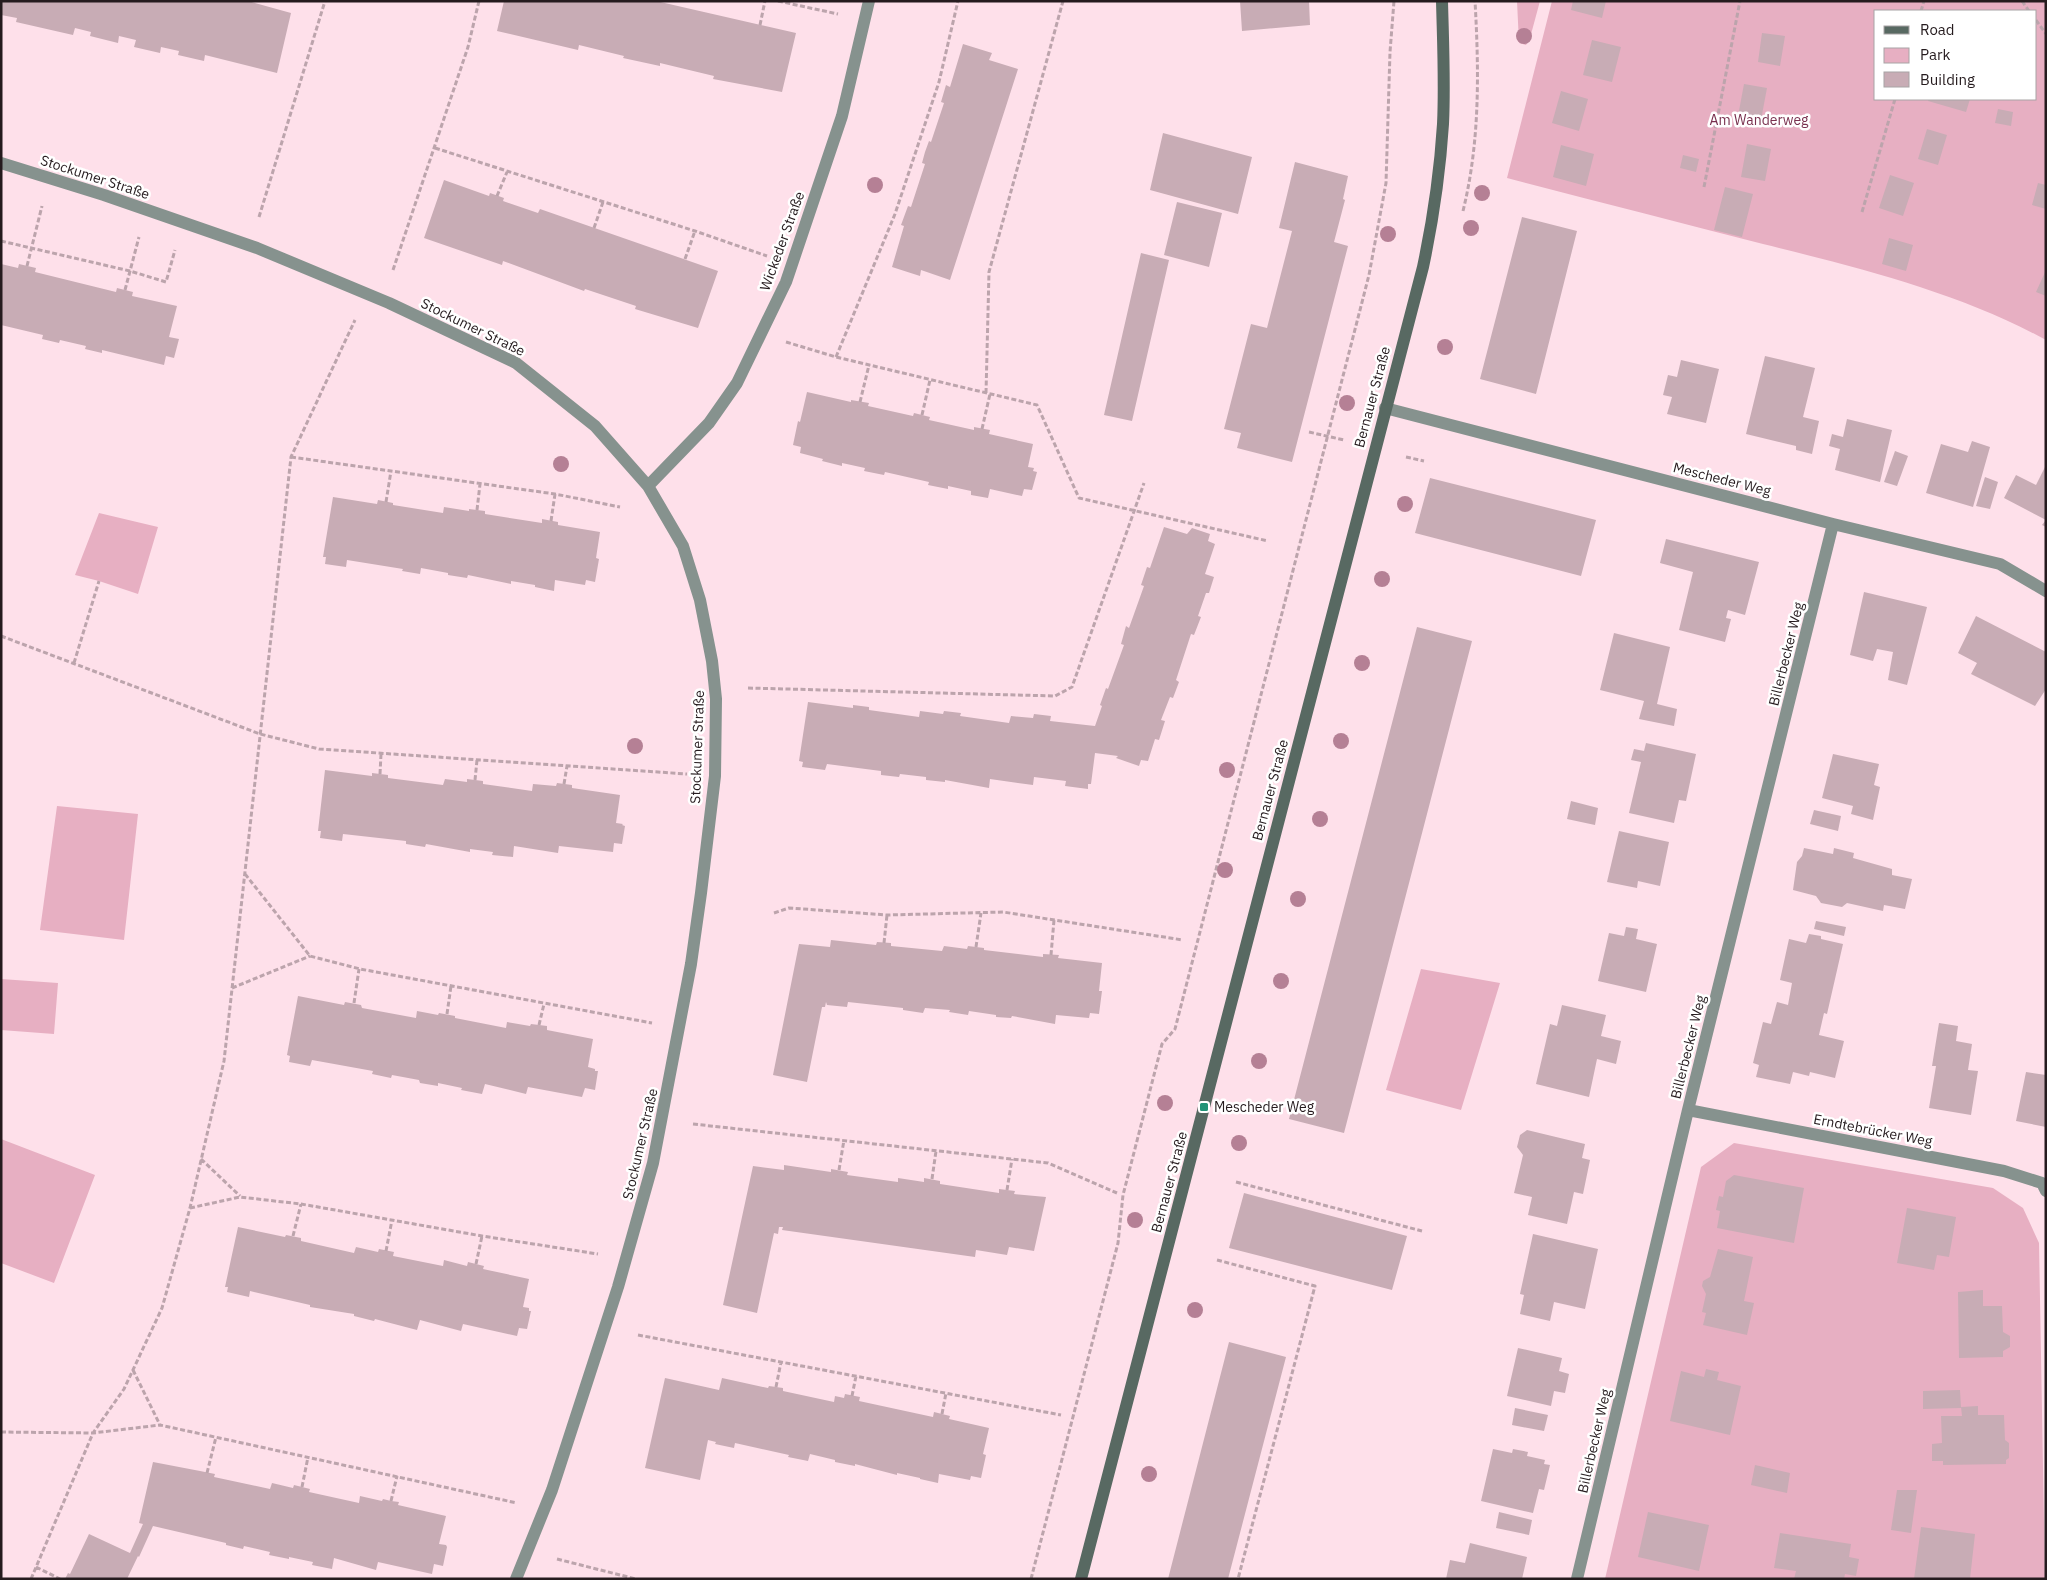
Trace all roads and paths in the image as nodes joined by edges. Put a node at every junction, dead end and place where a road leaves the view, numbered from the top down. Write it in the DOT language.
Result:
graph roads {
  1 [pos="325,1"];
  2 [pos="479,1"];
  3 [pos="765,1"];
  4 [pos="778,1"];
  5 [pos="870,1"];
  6 [pos="958,1"];
  7 [pos="1063,1"];
  8 [pos="1394,1"];
  9 [pos="1442,1"];
  10 [pos="1740,1"];
  11 [pos="866,20"];
  12 [pos="2037,21"];
  13 [pos="760,25"];
  14 [pos="2046,34"];
  15 [pos="1896,100"];
  16 [pos="435,148"];
  17 [pos="1,163"];
  18 [pos="507,172"];
  19 [pos="1704,187"];
  20 [pos="497,196"];
  21 [pos="603,202"];
  22 [pos="42,206"];
  23 [pos="1862,212"];
  24 [pos="259,217"];
  25 [pos="594,228"];
  26 [pos="695,231"];
  27 [pos="139,237"];
  28 [pos="1,241"];
  29 [pos="32,248"];
  30 [pos="175,250"];
  31 [pos="685,259"];
  32 [pos="793,265"];
  33 [pos="28,266"];
  34 [pos="394,270"];
  35 [pos="130,271"];
  36 [pos="125,290"];
  37 [pos="355,320"];
  38 [pos="760,334"];
  39 [pos="836,357"];
  40 [pos="868,364"];
  41 [pos="930,380"];
  42 [pos="988,394"];
  43 [pos="860,402"];
  44 [pos="1385,408"];
  45 [pos="922,415"];
  46 [pos="982,428"];
  47 [pos="1309,432"];
  48 [pos="1328,436"];
  49 [pos="1344,440"];
  50 [pos="291,457"];
  51 [pos="1406,457"];
  52 [pos="1424,461"];
  53 [pos="391,472"];
  54 [pos="1144,483"];
  55 [pos="480,484"];
  56 [pos="648,486"];
  57 [pos="555,494"];
  58 [pos="386,502"];
  59 [pos="620,507"];
  60 [pos="477,510"];
  61 [pos="1133,510"];
  62 [pos="551,521"];
  63 [pos="1834,524"];
  64 [pos="1268,541"];
  65 [pos="99,581"];
  66 [pos="2046,591"];
  67 [pos="1,636"];
  68 [pos="74,663"];
  69 [pos="748,688"];
  70 [pos="260,734"];
  71 [pos="381,754"];
  72 [pos="476,760"];
  73 [pos="566,766"];
  74 [pos="380,774"];
  75 [pos="687,774"];
  76 [pos="475,780"];
  77 [pos="564,784"];
  78 [pos="245,873"];
  79 [pos="981,912"];
  80 [pos="774,913"];
  81 [pos="887,915"];
  82 [pos="1054,920"];
  83 [pos="1183,940"];
  84 [pos="884,942"];
  85 [pos="976,947"];
  86 [pos="1051,955"];
  87 [pos="310,956"];
  88 [pos="360,969"];
  89 [pos="451,986"];
  90 [pos="232,988"];
  91 [pos="354,1003"];
  92 [pos="544,1004"];
  93 [pos="447,1014"];
  94 [pos="652,1023"];
  95 [pos="540,1025"];
  96 [pos="1688,1110"];
  97 [pos="693,1124"];
  98 [pos="844,1140"];
  99 [pos="936,1150"];
  100 [pos="201,1159"];
  101 [pos="1012,1159"];
  102 [pos="839,1170"];
  103 [pos="932,1180"];
  104 [pos="1236,1182"];
  105 [pos="1007,1190"];
  106 [pos="2046,1191"];
  107 [pos="1116,1193"];
  108 [pos="240,1197"];
  109 [pos="301,1204"];
  110 [pos="190,1208"];
  111 [pos="392,1220"];
  112 [pos="1422,1231"];
  113 [pos="293,1236"];
  114 [pos="482,1236"];
  115 [pos="386,1251"];
  116 [pos="598,1254"];
  117 [pos="1217,1260"];
  118 [pos="476,1264"];
  119 [pos="638,1335"];
  120 [pos="781,1362"];
  121 [pos="133,1370"];
  122 [pos="856,1376"];
  123 [pos="776,1387"];
  124 [pos="946,1393"];
  125 [pos="852,1396"];
  126 [pos="942,1414"];
  127 [pos="1061,1415"];
  128 [pos="160,1424"];
  129 [pos="1,1432"];
  130 [pos="93,1433"];
  131 [pos="216,1437"];
  132 [pos="308,1457"];
  133 [pos="207,1473"];
  134 [pos="397,1476"];
  135 [pos="302,1487"];
  136 [pos="391,1501"];
  137 [pos="517,1503"];
  138 [pos="558,1559"];
  139 [pos="36,1567"];
  140 [pos="31,1579"];
  141 [pos="60,1579"];
  142 [pos="516,1579"];
  143 [pos="636,1579"];
  144 [pos="1031,1579"];
  145 [pos="1081,1579"];
  146 [pos="1238,1579"];
  147 [pos="1577,1579"];
  1 -- 24 [label="path"];
  2 -- 16 [label="path"];
  3 -- 13 [label="path"];
  4 -- 11 [label="path"];
  5 -- 11 [label="street, Wickeder Straße"];
  6 -- 39 [label="path"];
  7 -- 42 [label="path"];
  8 -- 48 [label="path"];
  9 -- 44 [label="main road, Bernauer Straße"];
  10 -- 19 [label="path"];
  11 -- 32 [label="street, Wickeder Straße"];
  12 -- 14 [label="path"];
  15 -- 23 [label="path"];
  16 -- 18 [label="path"];
  16 -- 34 [label="path"];
  17 -- 56 [label="street, Stockumer Straße"];
  18 -- 20 [label="path"];
  18 -- 21 [label="path"];
  21 -- 25 [label="path"];
  21 -- 26 [label="path"];
  22 -- 29 [label="path"];
  26 -- 31 [label="path"];
  26 -- 32 [label="path"];
  27 -- 35 [label="path"];
  28 -- 29 [label="path"];
  29 -- 33 [label="path"];
  29 -- 35 [label="path"];
  30 -- 35 [label="path"];
  32 -- 38 [label="street, Wickeder Straße"];
  35 -- 36 [label="path"];
  37 -- 50 [label="path"];
  38 -- 39 [label="path"];
  38 -- 56 [label="street, Wickeder Straße"];
  39 -- 40 [label="path"];
  40 -- 41 [label="path"];
  40 -- 43 [label="path"];
  41 -- 42 [label="path"];
  41 -- 45 [label="path"];
  42 -- 46 [label="path"];
  42 -- 61 [label="path"];
  44 -- 63 [label="street, Mescheder Weg"];
  44 -- 145 [label="main road, Bernauer Straße"];
  47 -- 48 [label="path"];
  48 -- 49 [label="path"];
  48 -- 144 [label="path"];
  50 -- 53 [label="path"];
  50 -- 70 [label="path"];
  51 -- 52 [label="path"];
  53 -- 55 [label="path"];
  53 -- 58 [label="path"];
  54 -- 61 [label="path"];
  55 -- 57 [label="path"];
  55 -- 60 [label="path"];
  56 -- 142 [label="street, Stockumer Straße"];
  57 -- 59 [label="path"];
  57 -- 62 [label="path"];
  61 -- 64 [label="path"];
  61 -- 69 [label="path"];
  63 -- 66 [label="street, Mescheder Weg"];
  63 -- 96 [label="street, Billerbecker Weg"];
  65 -- 68 [label="path"];
  67 -- 68 [label="path"];
  68 -- 70 [label="path"];
  70 -- 71 [label="path"];
  70 -- 78 [label="path"];
  71 -- 72 [label="path"];
  71 -- 74 [label="path"];
  72 -- 73 [label="path"];
  72 -- 76 [label="path"];
  73 -- 75 [label="path"];
  73 -- 77 [label="path"];
  78 -- 87 [label="path"];
  78 -- 90 [label="path"];
  79 -- 81 [label="path"];
  79 -- 82 [label="path"];
  79 -- 85 [label="path"];
  80 -- 81 [label="path"];
  81 -- 84 [label="path"];
  82 -- 83 [label="path"];
  82 -- 86 [label="path"];
  87 -- 88 [label="path"];
  87 -- 90 [label="path"];
  88 -- 89 [label="path"];
  88 -- 91 [label="path"];
  89 -- 92 [label="path"];
  89 -- 93 [label="path"];
  90 -- 100 [label="path"];
  92 -- 94 [label="path"];
  92 -- 95 [label="path"];
  96 -- 106 [label="street, Erndtebrücker Weg"];
  96 -- 147 [label="street, Billerbecker Weg"];
  97 -- 98 [label="path"];
  98 -- 99 [label="path"];
  98 -- 102 [label="path"];
  99 -- 101 [label="path"];
  99 -- 103 [label="path"];
  100 -- 108 [label="path"];
  100 -- 110 [label="path"];
  101 -- 105 [label="path"];
  101 -- 107 [label="path"];
  104 -- 112 [label="path"];
  108 -- 109 [label="path"];
  108 -- 110 [label="path"];
  109 -- 111 [label="path"];
  109 -- 113 [label="path"];
  110 -- 121 [label="path"];
  111 -- 114 [label="path"];
  111 -- 115 [label="path"];
  114 -- 116 [label="path"];
  114 -- 118 [label="path"];
  117 -- 146 [label="path"];
  119 -- 120 [label="path"];
  120 -- 122 [label="path"];
  120 -- 123 [label="path"];
  121 -- 128 [label="path"];
  121 -- 130 [label="path"];
  122 -- 124 [label="path"];
  122 -- 125 [label="path"];
  124 -- 126 [label="path"];
  124 -- 127 [label="path"];
  128 -- 130 [label="path"];
  128 -- 131 [label="path"];
  129 -- 130 [label="path"];
  130 -- 139 [label="path"];
  131 -- 132 [label="path"];
  131 -- 133 [label="path"];
  132 -- 134 [label="path"];
  132 -- 135 [label="path"];
  134 -- 136 [label="path"];
  134 -- 137 [label="path"];
  138 -- 143 [label="path"];
  139 -- 140 [label="path"];
  139 -- 141 [label="path"];
}
